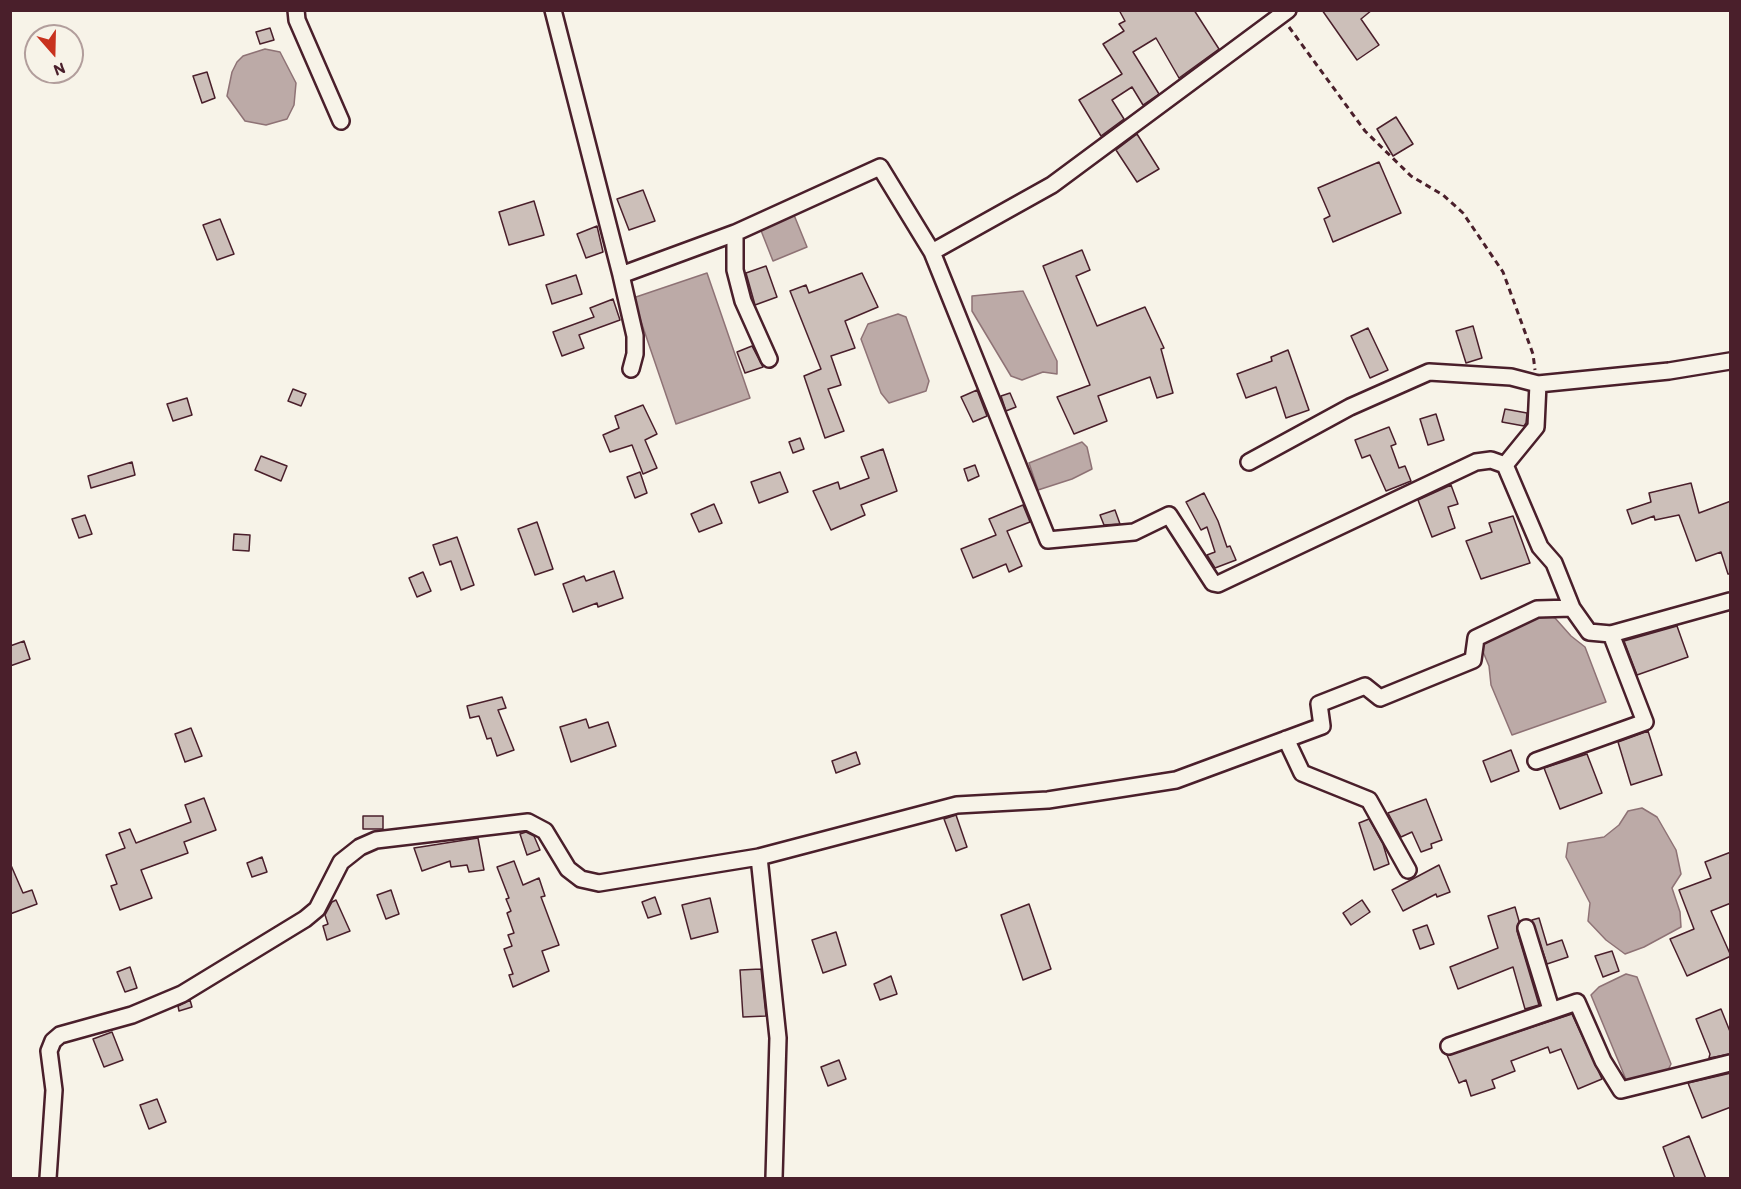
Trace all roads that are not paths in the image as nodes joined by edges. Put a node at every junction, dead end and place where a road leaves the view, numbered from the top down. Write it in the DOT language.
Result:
graph roads {
  1 [pos="296,10"];
  2 [pos="553,10"];
  3 [pos="1285,13"];
  4 [pos="341,122"];
  5 [pos="735,233"];
  6 [pos="932,252"];
  7 [pos="621,274"];
  8 [pos="769,359"];
  9 [pos="1731,361"];
  10 [pos="632,369"];
  11 [pos="1538,384"];
  12 [pos="1249,462"];
  13 [pos="1505,465"];
  14 [pos="1731,601"];
  15 [pos="1572,609"];
  16 [pos="1611,634"];
  17 [pos="1286,739"];
  18 [pos="1536,761"];
  19 [pos="759,857"];
  20 [pos="1407,870"];
  21 [pos="1526,928"];
  22 [pos="1551,1009"];
  23 [pos="1449,1046"];
  24 [pos="1731,1063"];
  25 [pos="48,1179"];
  26 [pos="774,1179"];
  1 -- 4 [label="street"];
  2 -- 7 [label="street"];
  3 -- 6 [label="street"];
  5 -- 6 [label="street"];
  5 -- 7 [label="street"];
  5 -- 8 [label="street"];
  6 -- 13 [label="street"];
  7 -- 10 [label="street"];
  9 -- 11 [label="street"];
  11 -- 12 [label="street"];
  11 -- 13 [label="street"];
  13 -- 15 [label="street"];
  14 -- 16 [label="street"];
  15 -- 16 [label="street"];
  15 -- 17 [label="street"];
  16 -- 18 [label="street"];
  17 -- 19 [label="street"];
  17 -- 20 [label="street"];
  19 -- 25 [label="street"];
  19 -- 26 [label="street"];
  21 -- 22 [label="street"];
  22 -- 23 [label="street"];
  22 -- 24 [label="street"];
}
